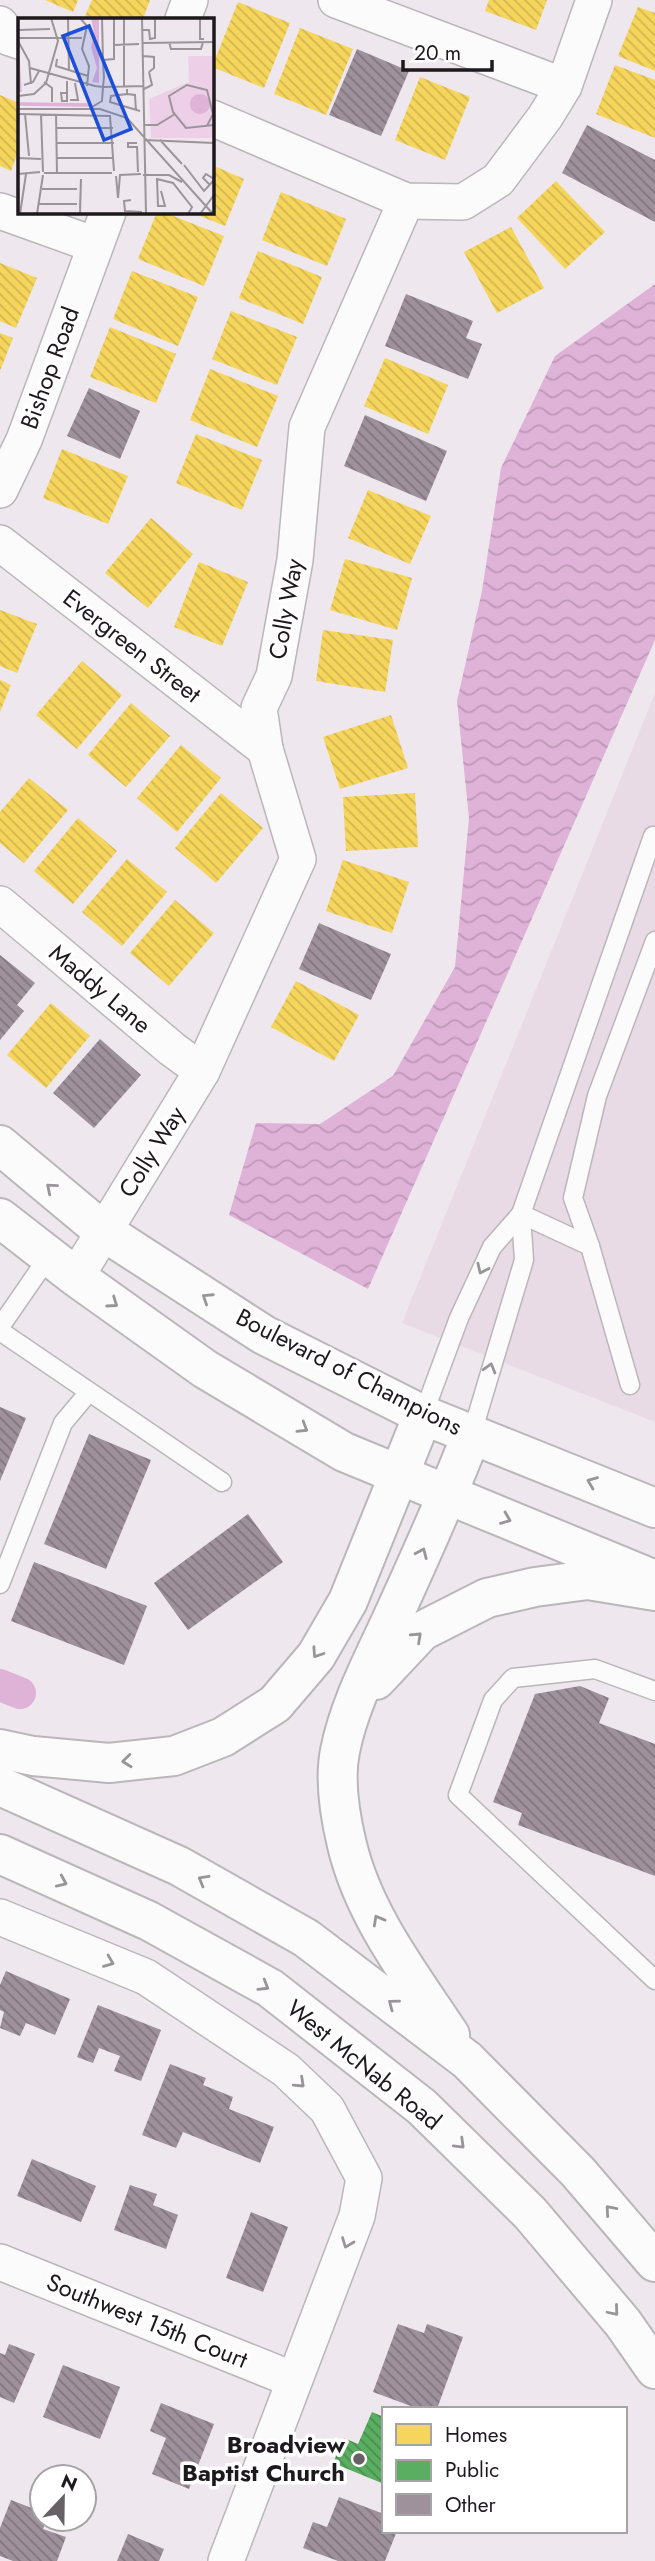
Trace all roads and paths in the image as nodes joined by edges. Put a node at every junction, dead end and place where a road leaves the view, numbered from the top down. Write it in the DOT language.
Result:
graph roads {
  1 [pos="190,0"];
  2 [pos="336,0"];
  3 [pos="594,0"];
  4 [pos="183,18"];
  5 [pos="564,86"];
  6 [pos="214,119"];
  7 [pos="406,201"];
  8 [pos="0,211"];
  9 [pos="107,214"];
  10 [pos="94,245"];
  11 [pos="0,490"];
  12 [pos="0,543"];
  13 [pos="265,749"];
  14 [pos="654,835"];
  15 [pos="0,904"];
  16 [pos="655,941"];
  17 [pos="202,1071"];
  18 [pos="0,1145"];
  19 [pos="521,1214"];
  20 [pos="0,1218"];
  21 [pos="103,1231"];
  22 [pos="590,1246"];
  23 [pos="63,1267"];
  24 [pos="0,1329"];
  25 [pos="630,1385"];
  26 [pos="89,1392"];
  27 [pos="423,1415"];
  28 [pos="471,1433"];
  29 [pos="398,1474"];
  30 [pos="222,1482"];
  31 [pos="448,1495"];
  32 [pos="655,1508"];
  33 [pos="655,1580"];
  34 [pos="0,1584"];
  35 [pos="655,1591"];
  36 [pos="655,1691"];
  37 [pos="353,1705"];
  38 [pos="0,1749"];
  39 [pos="0,1786"];
  40 [pos="0,1854"];
  41 [pos="0,1917"];
  42 [pos="655,1980"];
  43 [pos="467,2060"];
  44 [pos="0,2262"];
  45 [pos="655,2262"];
  46 [pos="655,2370"];
  47 [pos="294,2380"];
  48 [pos="226,2561"];
  1 -- 4 [label="street"];
  2 -- 5 [label="street"];
  3 -- 5 [label="street"];
  5 -- 7 [label="street"];
  6 -- 7 [label="street"];
  7 -- 13 [label="street, Colly Way"];
  8 -- 10 [label="street"];
  9 -- 10 [label="street, Bishop Road"];
  10 -- 11 [label="street, Bishop Road"];
  12 -- 13 [label="street, Evergreen Street"];
  13 -- 17 [label="street, Colly Way"];
  14 -- 19 [label="lane"];
  15 -- 17 [label="street, Maddy Lane"];
  16 -- 22 [label="lane"];
  17 -- 21 [label="street, Colly Way"];
  21 -- 18 [label="main road, Boulevard of Champions, one-way"];
  19 -- 22 [label="lane"];
  19 -- 27 [label="lane, one-way"];
  28 -- 19 [label="lane, one-way"];
  20 -- 23 [label="main road"];
  21 -- 23 [label="street, Colly Way"];
  27 -- 21 [label="main road, Boulevard of Champions, one-way"];
  22 -- 25 [label="lane"];
  23 -- 24 [label="lane"];
  23 -- 29 [label="main road, one-way"];
  24 -- 26 [label="lane"];
  26 -- 30 [label="lane"];
  26 -- 34 [label="lane"];
  27 -- 28 [label="main road, Boulevard of Champions"];
  27 -- 29 [label="main road"];
  28 -- 31 [label="main road"];
  32 -- 28 [label="main road, Boulevard of Champions, one-way"];
  29 -- 31 [label="main road"];
  29 -- 38 [label="main road, one-way"];
  31 -- 33 [label="main road, one-way"];
  37 -- 31 [label="main road, one-way"];
  37 -- 35 [label="main road, one-way"];
  36 -- 42 [label="lane"];
  43 -- 37 [label="main road, one-way"];
  43 -- 39 [label="main road, one-way"];
  40 -- 46 [label="main road, West McNab Road, one-way"];
  41 -- 47 [label="street, one-way"];
  45 -- 43 [label="main road, one-way"];
  44 -- 47 [label="street, Southwest 15th Court"];
  47 -- 48 [label="street"];
}
